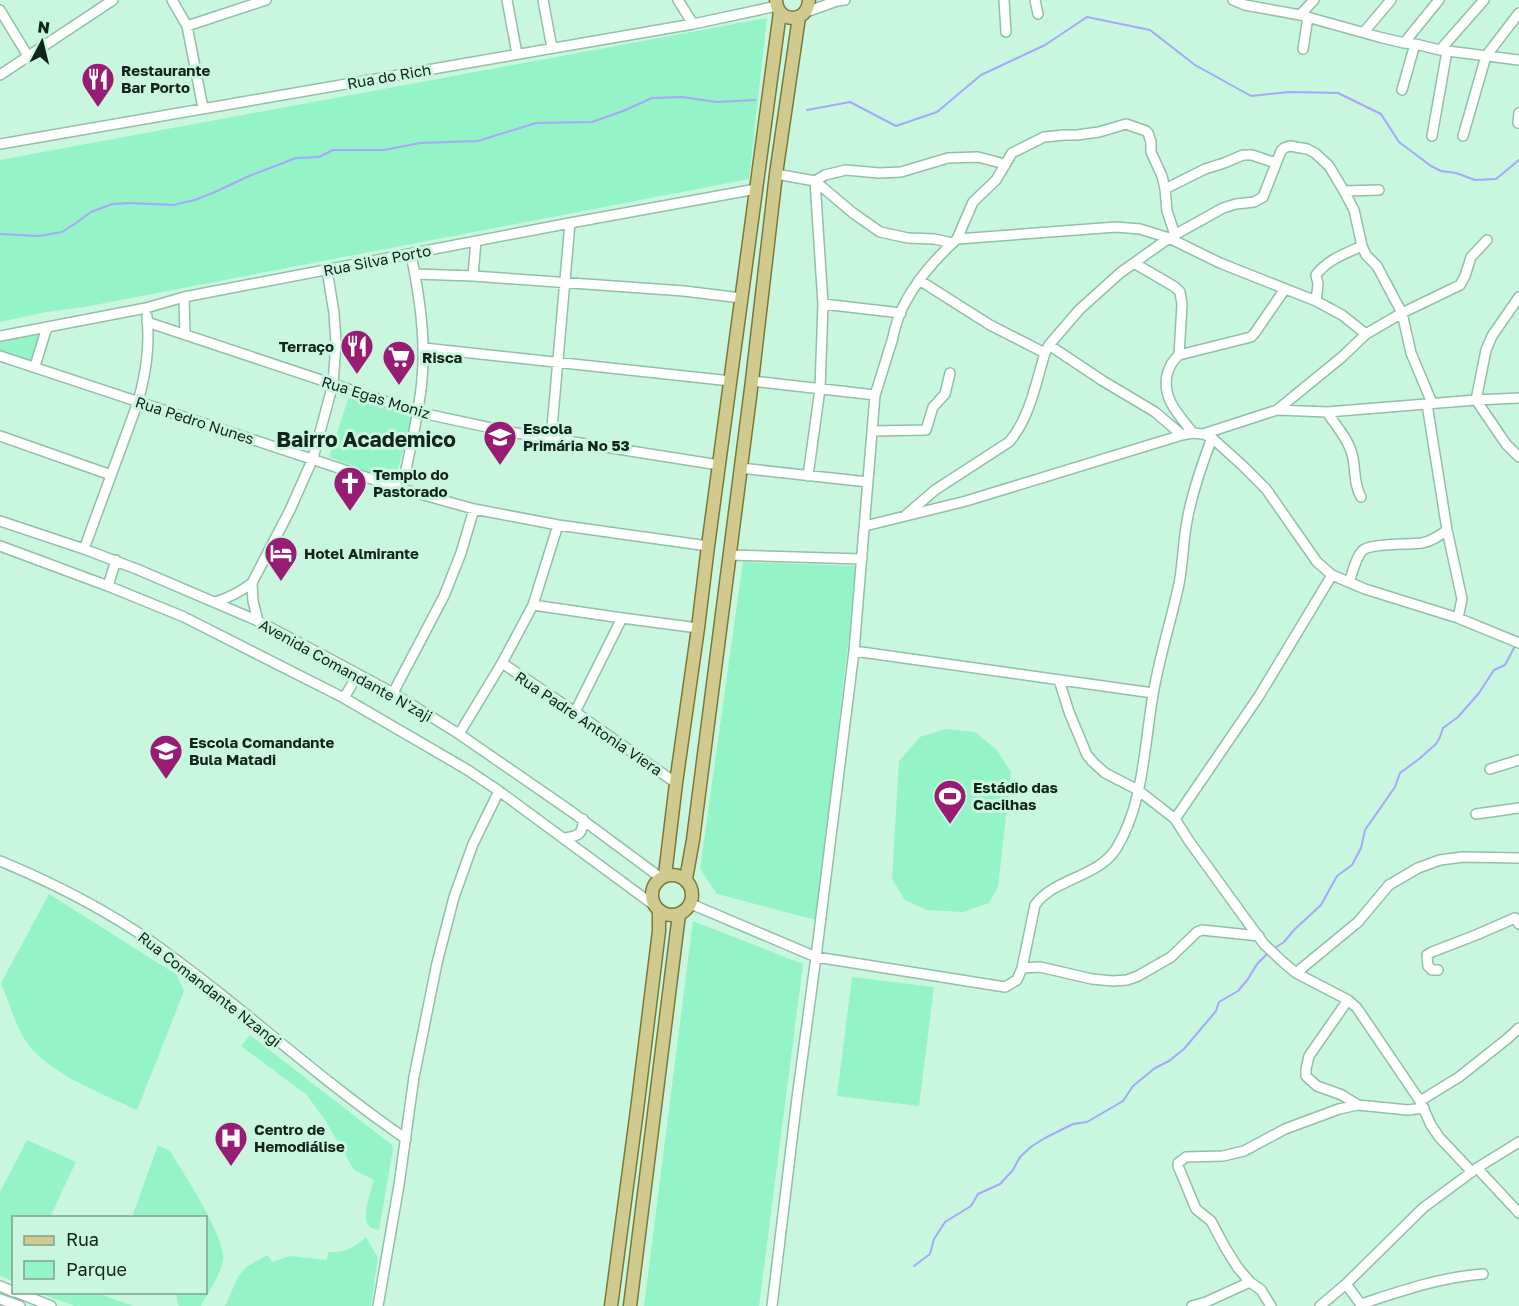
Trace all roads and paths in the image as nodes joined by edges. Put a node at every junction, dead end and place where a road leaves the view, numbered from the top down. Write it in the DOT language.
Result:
graph roads {
  1 [pos="113,0"];
  2 [pos="172,0"];
  3 [pos="266,0"];
  4 [pos="507,0"];
  5 [pos="543,0"];
  6 [pos="678,0"];
  7 [pos="837,0"];
  8 [pos="1004,0"];
  9 [pos="1035,0"];
  10 [pos="1233,0"];
  11 [pos="1314,0"];
  12 [pos="1390,0"];
  13 [pos="1439,0"];
  14 [pos="1484,0"];
  15 [pos="778,6"];
  16 [pos="0,9"];
  17 [pos="805,10"];
  18 [pos="1038,14"];
  19 [pos="1519,14"];
  20 [pos="1304,16"];
  21 [pos="693,24"];
  22 [pos="187,26"];
  23 [pos="1006,32"];
  24 [pos="1364,32"];
  25 [pos="1404,43"];
  26 [pos="1415,44"];
  27 [pos="552,48"];
  28 [pos="1302,49"];
  29 [pos="1444,50"];
  30 [pos="517,54"];
  31 [pos="28,56"];
  32 [pos="1486,56"];
  33 [pos="1519,60"];
  34 [pos="0,75"];
  35 [pos="1402,90"];
  36 [pos="203,108"];
  37 [pos="1432,136"];
  38 [pos="1463,136"];
  39 [pos="1,141"];
  40 [pos="1276,163"];
  41 [pos="1005,164"];
  42 [pos="776,174"];
  43 [pos="815,180"];
  44 [pos="756,189"];
  45 [pos="1165,189"];
  46 [pos="1379,190"];
  47 [pos="1344,191"];
  48 [pos="570,223"];
  49 [pos="1172,236"];
  50 [pos="1487,240"];
  51 [pos="955,241"];
  52 [pos="476,242"];
  53 [pos="1362,246"];
  54 [pos="411,254"];
  55 [pos="1134,263"];
  56 [pos="327,270"];
  57 [pos="415,274"];
  58 [pos="473,276"];
  59 [pos="919,280"];
  60 [pos="564,283"];
  61 [pos="1285,289"];
  62 [pos="184,297"];
  63 [pos="1519,297"];
  64 [pos="741,298"];
  65 [pos="1316,302"];
  66 [pos="823,304"];
  67 [pos="146,308"];
  68 [pos="1402,313"];
  69 [pos="901,314"];
  70 [pos="147,322"];
  71 [pos="47,327"];
  72 [pos="1366,334"];
  73 [pos="185,335"];
  74 [pos="0,336"];
  75 [pos="424,348"];
  76 [pos="1047,349"];
  77 [pos="1179,355"];
  78 [pos="0,356"];
  79 [pos="558,362"];
  80 [pos="35,366"];
  81 [pos="950,373"];
  82 [pos="731,381"];
  83 [pos="752,381"];
  84 [pos="333,384"];
  85 [pos="820,388"];
  86 [pos="875,395"];
  87 [pos="1519,398"];
  88 [pos="1476,400"];
  89 [pos="138,402"];
  90 [pos="1430,404"];
  91 [pos="1277,410"];
  92 [pos="417,412"];
  93 [pos="1327,412"];
  94 [pos="872,431"];
  95 [pos="1198,433"];
  96 [pos="1182,435"];
  97 [pos="0,436"];
  98 [pos="1212,438"];
  99 [pos="551,439"];
  100 [pos="1519,457"];
  101 [pos="313,458"];
  102 [pos="718,465"];
  103 [pos="740,468"];
  104 [pos="111,475"];
  105 [pos="808,476"];
  106 [pos="868,482"];
  107 [pos="402,489"];
  108 [pos="1361,497"];
  109 [pos="474,509"];
  110 [pos="906,515"];
  111 [pos="0,521"];
  112 [pos="558,525"];
  113 [pos="865,526"];
  114 [pos="1447,530"];
  115 [pos="0,546"];
  116 [pos="708,546"];
  117 [pos="84,549"];
  118 [pos="729,555"];
  119 [pos="116,560"];
  120 [pos="862,560"];
  121 [pos="1332,575"];
  122 [pos="1349,582"];
  123 [pos="252,583"];
  124 [pos="108,586"];
  125 [pos="215,602"];
  126 [pos="533,605"];
  127 [pos="622,618"];
  128 [pos="1458,618"];
  129 [pos="258,621"];
  130 [pos="699,628"];
  131 [pos="1519,643"];
  132 [pos="854,651"];
  133 [pos="502,663"];
  134 [pos="358,674"];
  135 [pos="1059,680"];
  136 [pos="393,693"];
  137 [pos="1153,693"];
  138 [pos="344,698"];
  139 [pos="575,712"];
  140 [pos="459,734"];
  141 [pos="1519,760"];
  142 [pos="1490,769"];
  143 [pos="676,783"];
  144 [pos="1137,790"];
  145 [pos="499,791"];
  146 [pos="1519,808"];
  147 [pos="1476,814"];
  148 [pos="582,819"];
  149 [pos="1175,819"];
  150 [pos="565,838"];
  151 [pos="1519,858"];
  152 [pos="0,861"];
  153 [pos="663,877"];
  154 [pos="686,879"];
  155 [pos="691,904"];
  156 [pos="657,908"];
  157 [pos="679,914"];
  158 [pos="1518,919"];
  159 [pos="1261,940"];
  160 [pos="816,957"];
  161 [pos="1022,968"];
  162 [pos="1438,970"];
  163 [pos="1296,973"];
  164 [pos="1348,1000"];
  165 [pos="1519,1028"];
  166 [pos="1358,1105"];
  167 [pos="1422,1105"];
  168 [pos="406,1139"];
  169 [pos="1519,1142"];
  170 [pos="1474,1170"];
  171 [pos="1506,1199"];
  172 [pos="1519,1201"];
  173 [pos="1519,1213"];
  174 [pos="1483,1274"];
  175 [pos="1250,1281"];
  176 [pos="1346,1284"];
  177 [pos="20,1294"];
  178 [pos="0,1299"];
  179 [pos="1362,1305"];
  180 [pos="20,1306"];
  181 [pos="51,1306"];
  182 [pos="378,1306"];
  183 [pos="611,1306"];
  184 [pos="630,1306"];
  185 [pos="772,1306"];
  186 [pos="1192,1306"];
  187 [pos="1271,1306"];
  188 [pos="1320,1306"];
  1 -- 31 [label="street"];
  2 -- 22 [label="street"];
  3 -- 22 [label="street"];
  4 -- 30 [label="street"];
  5 -- 27 [label="street"];
  6 -- 21 [label="street"];
  7 -- 17 [label="street"];
  8 -- 23 [label="street"];
  9 -- 18 [label="street"];
  10 -- 20 [label="street"];
  11 -- 20 [label="street"];
  12 -- 24 [label="street"];
  13 -- 25 [label="street"];
  14 -- 29 [label="street"];
  15 -- 17 [label="main road"];
  15 -- 21 [label="street, Rua do Rich"];
  15 -- 44 [label="main road"];
  16 -- 31 [label="street"];
  17 -- 42 [label="main road"];
  19 -- 32 [label="street"];
  20 -- 24 [label="street"];
  20 -- 28 [label="street"];
  21 -- 27 [label="street, Rua do Rich"];
  22 -- 36 [label="street"];
  24 -- 25 [label="street"];
  25 -- 26 [label="street"];
  26 -- 29 [label="street"];
  26 -- 35 [label="street"];
  27 -- 30 [label="street, Rua do Rich"];
  29 -- 32 [label="street"];
  29 -- 37 [label="street"];
  30 -- 36 [label="street, Rua do Rich"];
  31 -- 34 [label="street"];
  32 -- 33 [label="street"];
  32 -- 38 [label="street"];
  36 -- 39 [label="street, Rua do Rich"];
  40 -- 45 [label="street"];
  40 -- 47 [label="street"];
  40 -- 49 [label="street"];
  41 -- 43 [label="street"];
  41 -- 45 [label="street"];
  41 -- 51 [label="street"];
  42 -- 43 [label="street"];
  42 -- 83 [label="main road"];
  43 -- 51 [label="street"];
  43 -- 66 [label="street"];
  44 -- 48 [label="street, Rua Silva Porto"];
  44 -- 64 [label="main road"];
  45 -- 49 [label="street"];
  46 -- 47 [label="street"];
  47 -- 53 [label="street"];
  48 -- 52 [label="street, Rua Silva Porto"];
  48 -- 60 [label="street"];
  49 -- 51 [label="street"];
  49 -- 55 [label="street"];
  49 -- 61 [label="street"];
  50 -- 68 [label="street"];
  51 -- 59 [label="street"];
  52 -- 54 [label="street, Rua Silva Porto"];
  52 -- 58 [label="street"];
  53 -- 65 [label="street"];
  53 -- 68 [label="street"];
  54 -- 56 [label="street, Rua Silva Porto"];
  54 -- 57 [label="street"];
  55 -- 76 [label="street"];
  55 -- 77 [label="street"];
  56 -- 62 [label="street, Rua Silva Porto"];
  56 -- 84 [label="street"];
  57 -- 58 [label="street"];
  57 -- 75 [label="street"];
  58 -- 60 [label="street"];
  59 -- 69 [label="street"];
  59 -- 76 [label="street"];
  60 -- 64 [label="street"];
  60 -- 79 [label="street"];
  61 -- 65 [label="street"];
  61 -- 77 [label="street"];
  62 -- 67 [label="street, Rua Silva Porto"];
  62 -- 73 [label="street"];
  63 -- 88 [label="street"];
  64 -- 82 [label="main road"];
  65 -- 72 [label="street"];
  66 -- 69 [label="street"];
  66 -- 85 [label="street"];
  67 -- 70 [label="street"];
  67 -- 71 [label="street, Rua Silva Porto"];
  68 -- 72 [label="street"];
  68 -- 90 [label="street"];
  69 -- 86 [label="street"];
  70 -- 73 [label="street, Rua Egas Moniz"];
  70 -- 89 [label="street"];
  71 -- 74 [label="street, Rua Silva Porto"];
  71 -- 80 [label="street"];
  72 -- 91 [label="street"];
  73 -- 84 [label="street, Rua Egas Moniz"];
  75 -- 79 [label="street"];
  75 -- 92 [label="street"];
  76 -- 96 [label="street"];
  76 -- 110 [label="street"];
  77 -- 95 [label="street"];
  78 -- 80 [label="street, Rua Pedro Nunes"];
  79 -- 82 [label="street"];
  79 -- 99 [label="street"];
  80 -- 89 [label="street, Rua Pedro Nunes"];
  81 -- 94 [label="street"];
  82 -- 102 [label="main road"];
  83 -- 85 [label="street"];
  83 -- 103 [label="main road"];
  84 -- 92 [label="street, Rua Egas Moniz"];
  84 -- 101 [label="street"];
  85 -- 86 [label="street"];
  85 -- 105 [label="street"];
  86 -- 94 [label="street"];
  87 -- 88 [label="street"];
  88 -- 90 [label="street"];
  88 -- 100 [label="street"];
  89 -- 101 [label="street, Rua Pedro Nunes"];
  89 -- 104 [label="street"];
  90 -- 93 [label="street"];
  90 -- 114 [label="street"];
  91 -- 93 [label="street"];
  91 -- 95 [label="street"];
  92 -- 99 [label="street, Rua Egas Moniz"];
  92 -- 107 [label="street"];
  93 -- 108 [label="street"];
  94 -- 106 [label="street"];
  95 -- 96 [label="street"];
  95 -- 98 [label="street"];
  96 -- 110 [label="street"];
  97 -- 104 [label="street"];
  98 -- 121 [label="street"];
  98 -- 137 [label="street"];
  99 -- 102 [label="street, Rua Egas Moniz"];
  101 -- 107 [label="street, Rua Pedro Nunes"];
  101 -- 123 [label="street"];
  102 -- 116 [label="main road"];
  103 -- 105 [label="street"];
  103 -- 118 [label="main road"];
  104 -- 117 [label="street"];
  105 -- 106 [label="street"];
  106 -- 113 [label="street"];
  107 -- 109 [label="street, Rua Pedro Nunes"];
  109 -- 112 [label="street, Rua Pedro Nunes"];
  109 -- 136 [label="street"];
  110 -- 113 [label="street"];
  111 -- 117 [label="street, Avenida Comandante N'zaji"];
  112 -- 116 [label="street, Rua Pedro Nunes"];
  112 -- 126 [label="street"];
  113 -- 120 [label="street"];
  114 -- 122 [label="street"];
  114 -- 128 [label="street"];
  115 -- 124 [label="street, Avenida Comandante N'zaji"];
  116 -- 130 [label="main road"];
  117 -- 119 [label="street, Avenida Comandante N'zaji"];
  118 -- 120 [label="street"];
  118 -- 154 [label="main road"];
  119 -- 124 [label="street"];
  119 -- 125 [label="street, Avenida Comandante N'zaji"];
  120 -- 132 [label="street"];
  121 -- 122 [label="street"];
  121 -- 149 [label="street"];
  122 -- 128 [label="street"];
  123 -- 125 [label="street"];
  123 -- 129 [label="street"];
  124 -- 138 [label="street, Avenida Comandante N'zaji"];
  125 -- 129 [label="street, Avenida Comandante N'zaji"];
  126 -- 127 [label="street"];
  126 -- 133 [label="street"];
  127 -- 130 [label="street"];
  127 -- 139 [label="street"];
  128 -- 131 [label="street"];
  129 -- 134 [label="street, Avenida Comandante N'zaji"];
  130 -- 143 [label="main road"];
  132 -- 135 [label="street"];
  132 -- 160 [label="street"];
  133 -- 139 [label="street, Rua Padre Antonia Viera"];
  133 -- 140 [label="street"];
  134 -- 136 [label="street, Avenida Comandante N'zaji"];
  134 -- 138 [label="street"];
  135 -- 137 [label="street"];
  135 -- 144 [label="street"];
  136 -- 140 [label="street, Avenida Comandante N'zaji"];
  137 -- 144 [label="street"];
  138 -- 145 [label="street, Avenida Comandante N'zaji"];
  139 -- 143 [label="street, Rua Padre Antonia Viera"];
  140 -- 148 [label="street, Avenida Comandante N'zaji"];
  141 -- 142 [label="street"];
  143 -- 153 [label="main road"];
  144 -- 149 [label="street"];
  144 -- 161 [label="street"];
  145 -- 150 [label="street, Avenida Comandante N'zaji"];
  145 -- 168 [label="street"];
  146 -- 147 [label="street"];
  148 -- 150 [label="street"];
  148 -- 153 [label="street, Avenida Comandante N'zaji"];
  149 -- 159 [label="street"];
  150 -- 156 [label="street, Avenida Comandante N'zaji"];
  151 -- 163 [label="street"];
  152 -- 168 [label="street, Rua Comandante Nzangi"];
  153 -- 154 [label="main road"];
  153 -- 156 [label="main road"];
  154 -- 155 [label="main road"];
  155 -- 157 [label="main road"];
  155 -- 160 [label="street"];
  156 -- 157 [label="main road"];
  156 -- 183 [label="main road"];
  157 -- 184 [label="main road"];
  158 -- 162 [label="street"];
  159 -- 161 [label="street"];
  159 -- 163 [label="street"];
  160 -- 161 [label="street"];
  160 -- 185 [label="street"];
  163 -- 164 [label="street"];
  164 -- 166 [label="street"];
  164 -- 167 [label="street"];
  165 -- 167 [label="street"];
  166 -- 167 [label="street"];
  166 -- 175 [label="street"];
  167 -- 170 [label="street"];
  168 -- 182 [label="street"];
  169 -- 170 [label="street"];
  170 -- 171 [label="street"];
  170 -- 176 [label="street"];
  171 -- 172 [label="street"];
  171 -- 173 [label="street"];
  174 -- 179 [label="street"];
  175 -- 186 [label="street"];
  175 -- 187 [label="street"];
  176 -- 179 [label="street"];
  176 -- 188 [label="street"];
  177 -- 181 [label="street"];
  178 -- 180 [label="street"];
}
